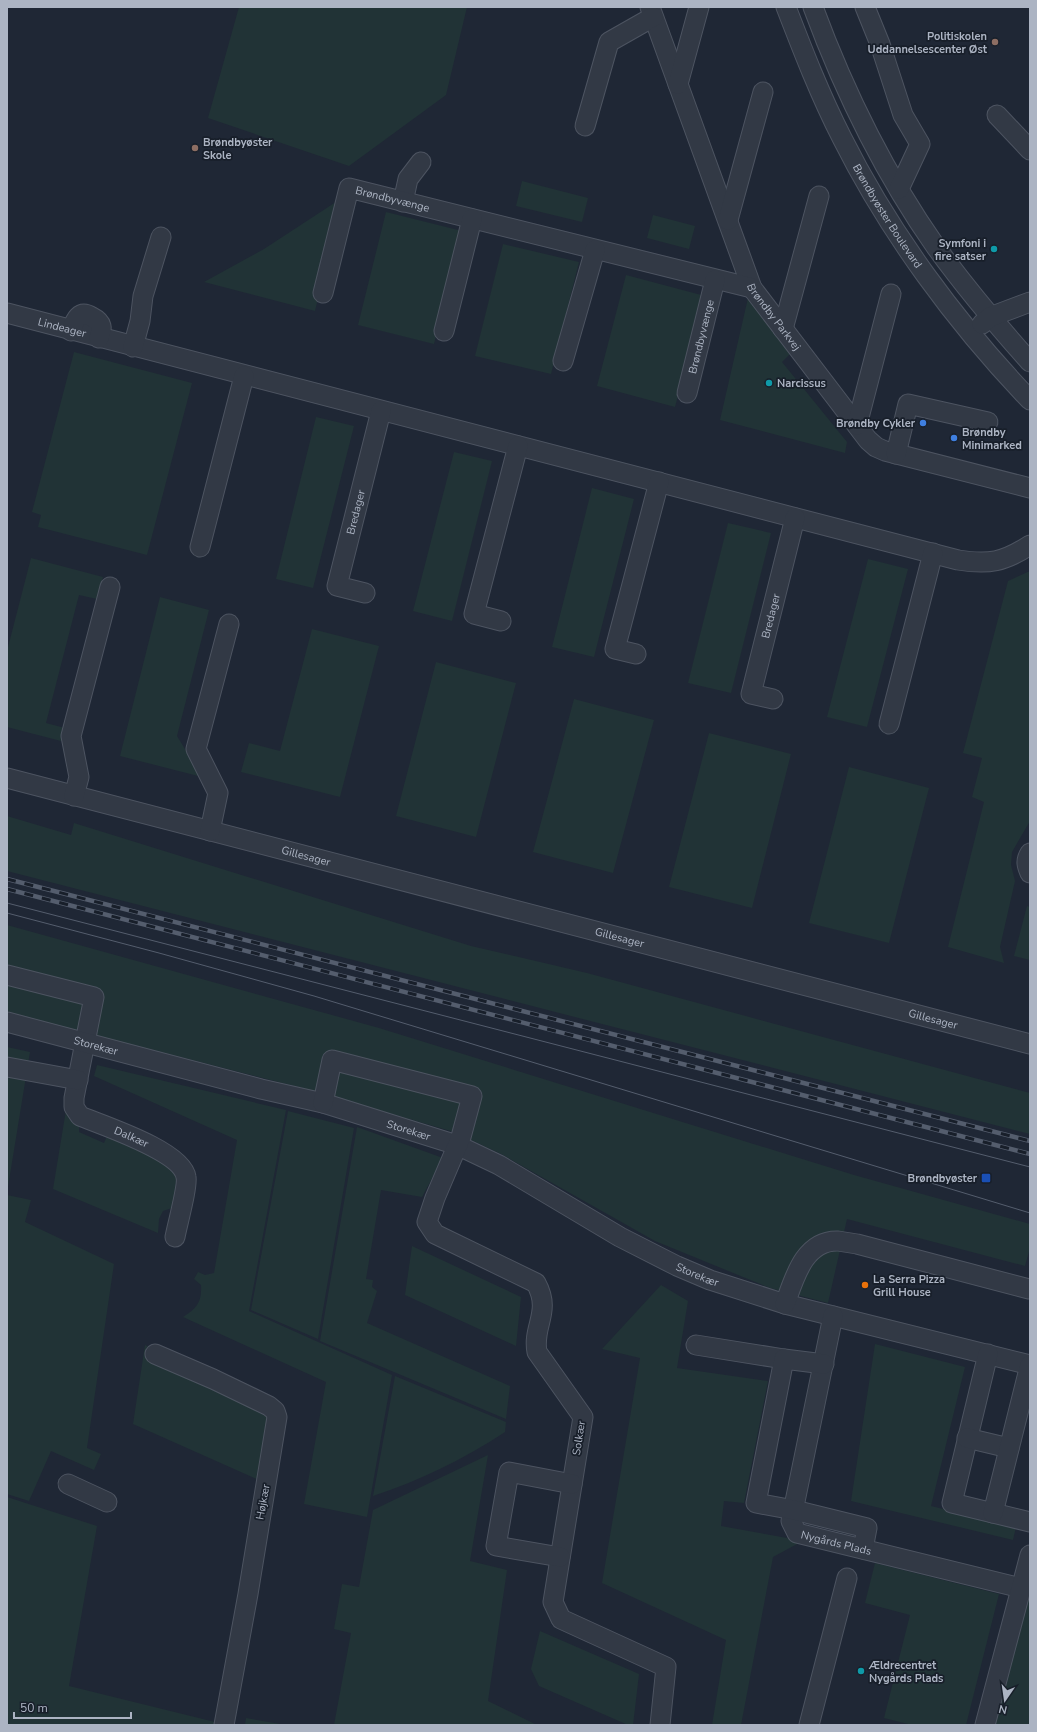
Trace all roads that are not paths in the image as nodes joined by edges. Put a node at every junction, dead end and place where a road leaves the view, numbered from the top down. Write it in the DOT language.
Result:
graph roads {
  1 [pos="699,7"];
  2 [pos="786,7"];
  3 [pos="813,7"];
  4 [pos="865,7"];
  5 [pos="652,12"];
  6 [pos="678,84"];
  7 [pos="763,92"];
  8 [pos="996,115"];
  9 [pos="585,126"];
  10 [pos="1030,150"];
  11 [pos="421,162"];
  12 [pos="899,189"];
  13 [pos="819,196"];
  14 [pos="403,202"];
  15 [pos="472,219"];
  16 [pos="728,220"];
  17 [pos="161,237"];
  18 [pos="595,250"];
  19 [pos="715,280"];
  20 [pos="752,288"];
  21 [pos="323,293"];
  22 [pos="891,294"];
  23 [pos="1030,302"];
  24 [pos="8,316"];
  25 [pos="990,317"];
  26 [pos="783,329"];
  27 [pos="444,331"];
  28 [pos="971,332"];
  29 [pos="133,347"];
  30 [pos="563,360"];
  31 [pos="1030,362"];
  32 [pos="244,376"];
  33 [pos="687,393"];
  34 [pos="1029,397"];
  35 [pos="381,411"];
  36 [pos="988,422"];
  37 [pos="857,425"];
  38 [pos="518,446"];
  39 [pos="896,454"];
  40 [pos="658,482"];
  41 [pos="1030,488"];
  42 [pos="796,518"];
  43 [pos="1030,545"];
  44 [pos="200,547"];
  45 [pos="933,553"];
  46 [pos="110,588"];
  47 [pos="365,593"];
  48 [pos="501,622"];
  49 [pos="229,624"];
  50 [pos="636,654"];
  51 [pos="773,699"];
  52 [pos="889,724"];
  53 [pos="7,778"];
  54 [pos="74,796"];
  55 [pos="210,831"];
  56 [pos="1030,853"];
  57 [pos="1030,873"];
  58 [pos="7,976"];
  59 [pos="7,1022"];
  60 [pos="86,1043"];
  61 [pos="1030,1044"];
  62 [pos="7,1067"];
  63 [pos="78,1080"];
  64 [pos="323,1103"];
  65 [pos="457,1145"];
  66 [pos="175,1237"];
  67 [pos="1029,1290"];
  68 [pos="785,1304"];
  69 [pos="833,1316"];
  70 [pos="696,1345"];
  71 [pos="155,1354"];
  72 [pos="988,1354"];
  73 [pos="784,1359"];
  74 [pos="824,1364"];
  75 [pos="1030,1365"];
  76 [pos="967,1438"];
  77 [pos="1009,1448"];
  78 [pos="68,1484"];
  79 [pos="572,1484"];
  80 [pos="107,1502"];
  81 [pos="794,1510"];
  82 [pos="993,1513"];
  83 [pos="1030,1522"];
  84 [pos="1030,1555"];
  85 [pos="560,1558"];
  86 [pos="847,1578"];
  87 [pos="1021,1588"];
  88 [pos="224,1725"];
  89 [pos="660,1725"];
  90 [pos="809,1725"];
  91 [pos="985,1725"];
  1 -- 6 [label="street"];
  2 -- 28 [label="street, Brøndbyøster Boulevard"];
  3 -- 12 [label="street, Brøndbyøster Boulevard"];
  4 -- 12 [label="street"];
  5 -- 6 [label="street, Brøndby Parkvej"];
  5 -- 9 [label="street, Brøndby Parkvej"];
  6 -- 16 [label="street, Brøndby Parkvej"];
  7 -- 16 [label="street"];
  8 -- 10 [label="street"];
  11 -- 14 [label="street"];
  12 -- 25 [label="street, Brøndbyøster Boulevard"];
  13 -- 26 [label="street"];
  14 -- 15 [label="street, Brøndbyvænge"];
  14 -- 21 [label="street, Brøndbyvænge"];
  15 -- 18 [label="street, Brøndbyvænge"];
  15 -- 27 [label="street"];
  16 -- 20 [label="street, Brøndby Parkvej"];
  17 -- 29 [label="street"];
  18 -- 19 [label="street, Brøndbyvænge"];
  18 -- 30 [label="street"];
  19 -- 20 [label="street, Brøndbyvænge"];
  19 -- 33 [label="street, Brøndbyvænge"];
  20 -- 26 [label="street, Brøndby Parkvej"];
  22 -- 37 [label="street"];
  23 -- 25 [label="street"];
  24 -- 29 [label="street, Lindeager"];
  25 -- 28 [label="street"];
  25 -- 31 [label="street, Brøndbyøster Boulevard"];
  26 -- 37 [label="street, Brøndby Parkvej"];
  28 -- 34 [label="street, Brøndbyøster Boulevard"];
  29 -- 32 [label="street"];
  32 -- 35 [label="street"];
  32 -- 44 [label="street"];
  35 -- 38 [label="street"];
  35 -- 47 [label="street, Bredager"];
  36 -- 39 [label="street"];
  37 -- 39 [label="street, Brøndby Parkvej"];
  38 -- 40 [label="street"];
  38 -- 48 [label="street"];
  39 -- 41 [label="street, Brøndby Parkvej"];
  40 -- 42 [label="street"];
  40 -- 50 [label="street"];
  42 -- 45 [label="street"];
  42 -- 51 [label="street, Bredager"];
  43 -- 45 [label="street"];
  45 -- 52 [label="street"];
  46 -- 54 [label="street"];
  49 -- 55 [label="street"];
  53 -- 54 [label="street, Gillesager"];
  54 -- 55 [label="street, Gillesager"];
  55 -- 61 [label="street, Gillesager"];
  56 -- 57 [label="street"];
  58 -- 60 [label="street, Dalkær"];
  59 -- 60 [label="street, Storekær"];
  60 -- 63 [label="street, Dalkær"];
  60 -- 64 [label="street, Storekær"];
  62 -- 63 [label="street"];
  63 -- 66 [label="street, Dalkær"];
  64 -- 65 [label="street, Storekær"];
  64 -- 65 [label="street"];
  65 -- 68 [label="street, Storekær"];
  65 -- 79 [label="street, Solkær"];
  67 -- 68 [label="street"];
  68 -- 69 [label="street"];
  69 -- 72 [label="street"];
  69 -- 74 [label="street, Nygårds Plads"];
  70 -- 73 [label="street"];
  71 -- 88 [label="street, Højkær"];
  72 -- 75 [label="street"];
  72 -- 76 [label="street"];
  73 -- 74 [label="street"];
  73 -- 81 [label="street"];
  74 -- 81 [label="street, Nygårds Plads"];
  75 -- 77 [label="street"];
  76 -- 77 [label="street"];
  76 -- 82 [label="street"];
  77 -- 82 [label="street"];
  78 -- 80 [label="street"];
  79 -- 85 [label="street, Solkær"];
  79 -- 85 [label="street"];
  81 -- 87 [label="street, Nygårds Plads"];
  82 -- 83 [label="street"];
  84 -- 87 [label="street"];
  85 -- 89 [label="street, Solkær"];
  86 -- 90 [label="street"];
  87 -- 91 [label="street"];
}
